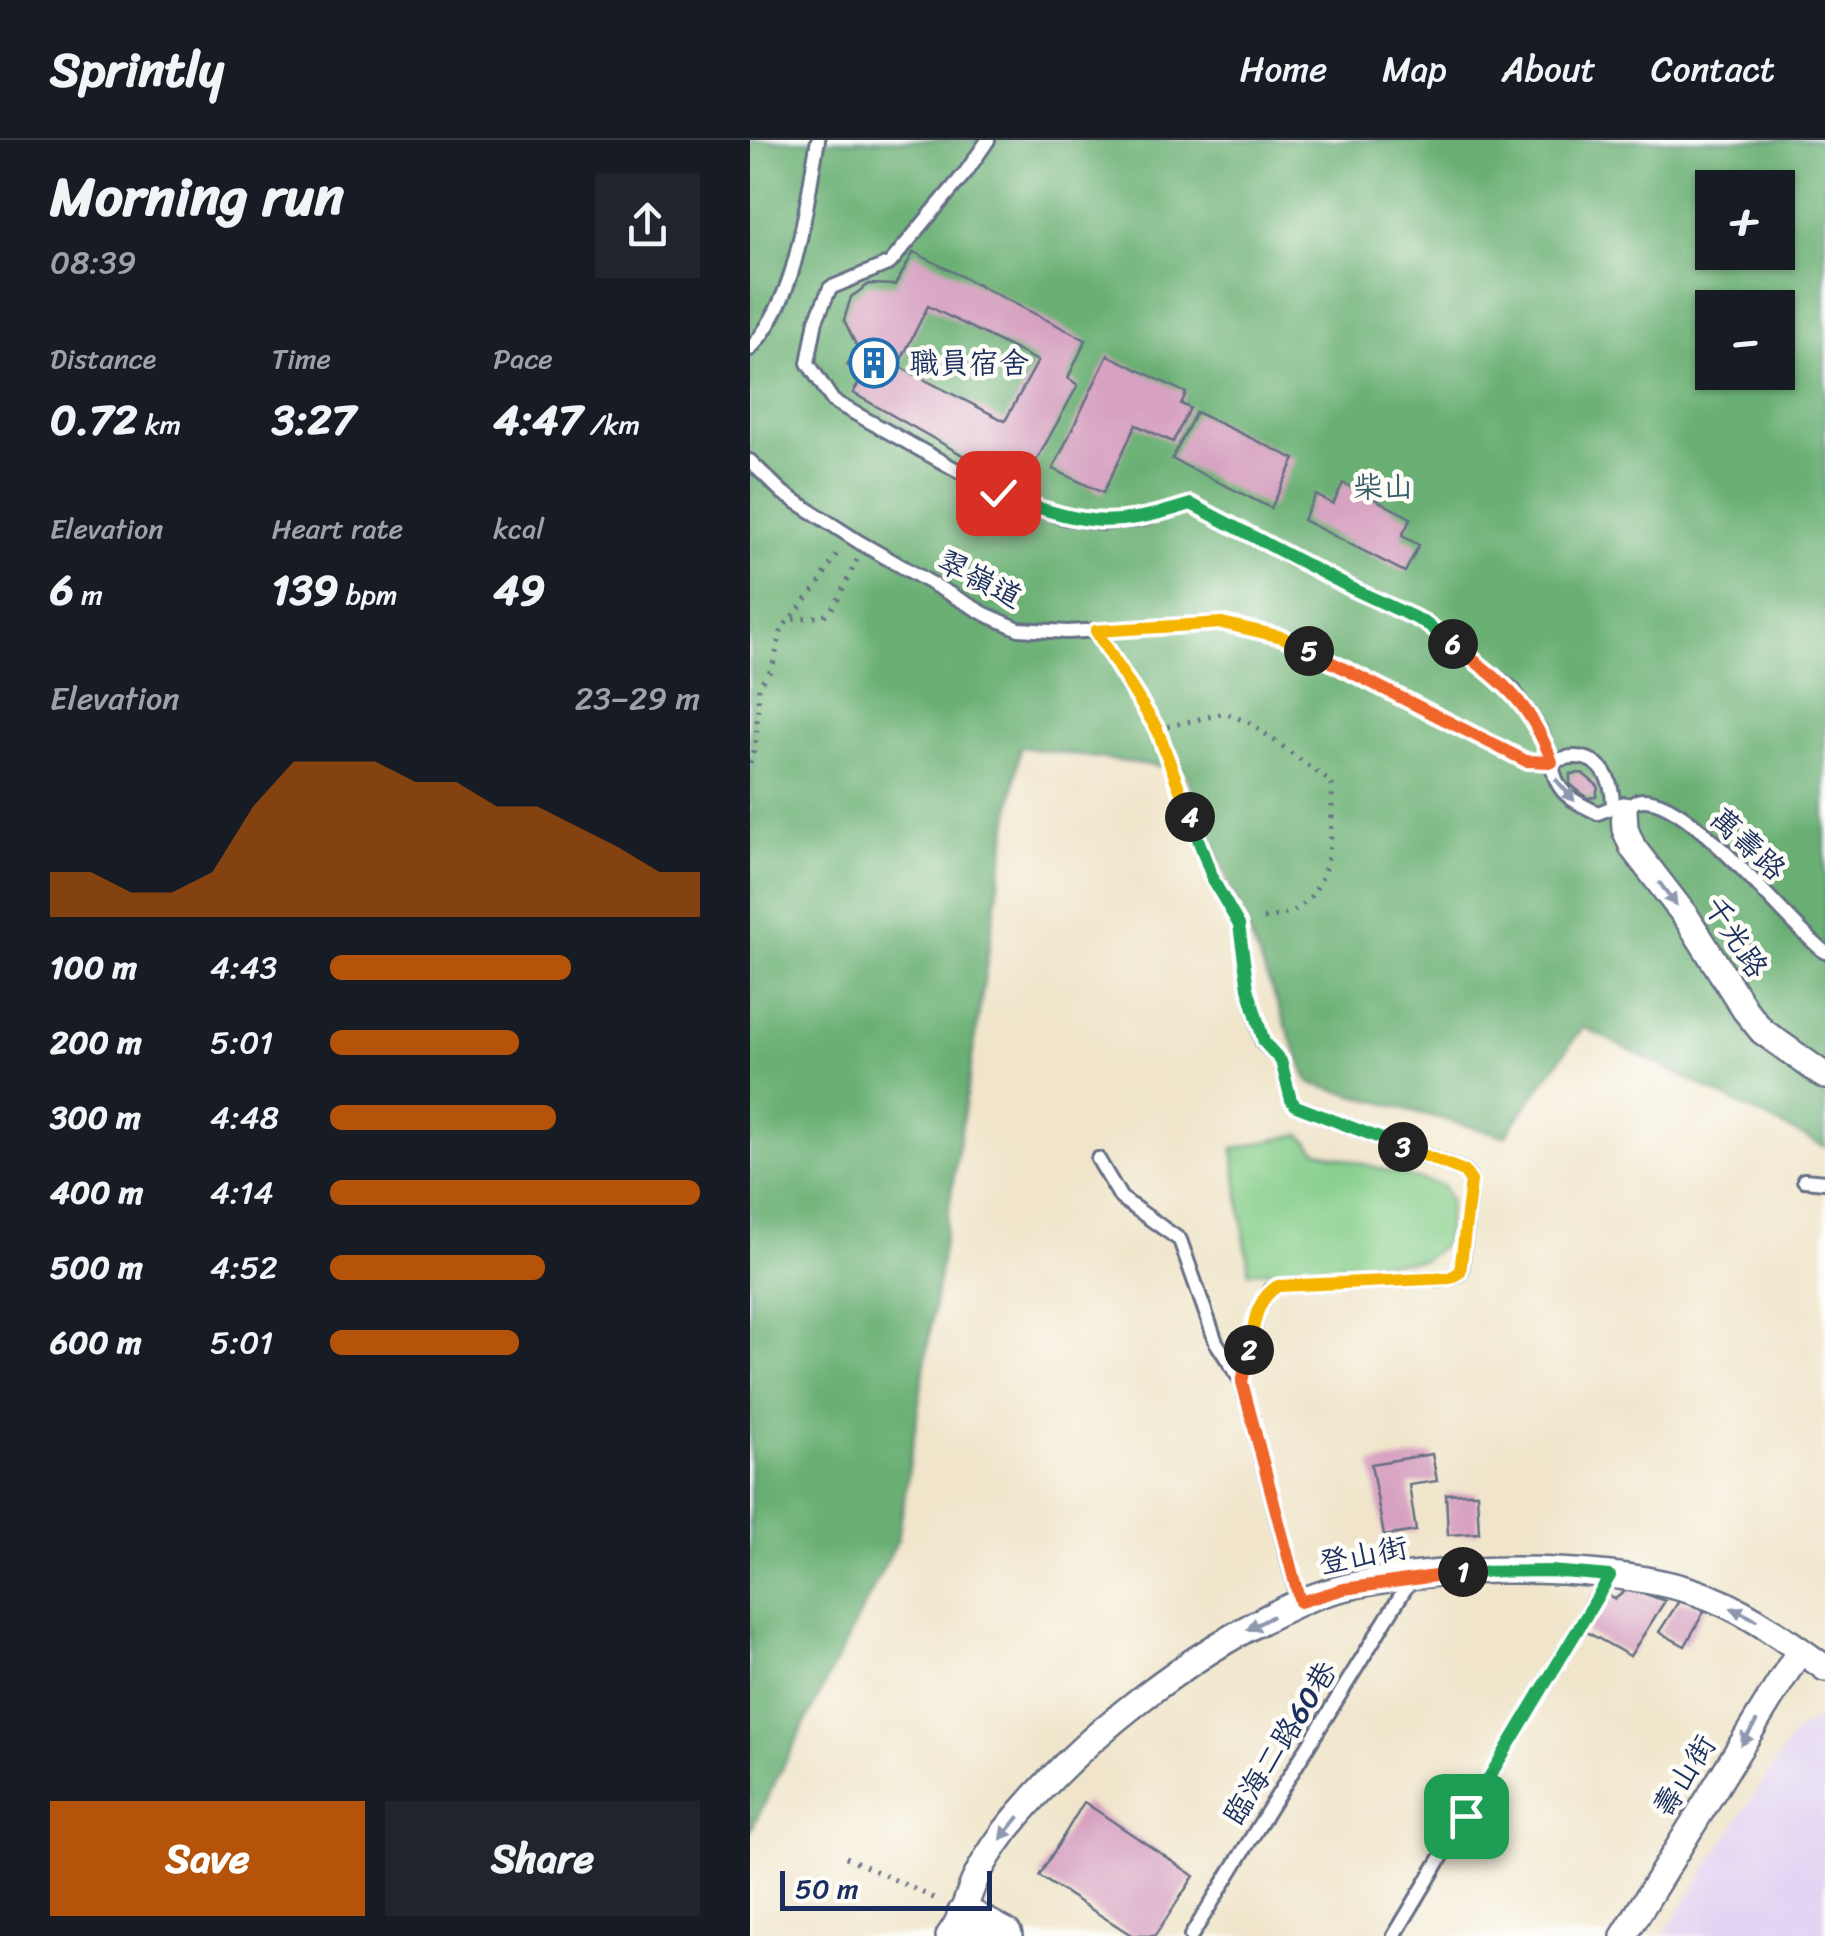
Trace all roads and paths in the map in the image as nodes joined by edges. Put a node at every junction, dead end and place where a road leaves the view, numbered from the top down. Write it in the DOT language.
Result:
graph roads {
  1 [pos="818,140"];
  2 [pos="988,140"];
  3 [pos="750,350"];
  4 [pos="753,469"];
  5 [pos="848,534"];
  6 [pos="862,550"];
  7 [pos="792,619"];
  8 [pos="1096,631"];
  9 [pos="1157,729"];
  10 [pos="1552,762"];
  11 [pos="750,763"];
  12 [pos="1618,808"];
  13 [pos="1213,880"];
  14 [pos="1239,925"];
  15 [pos="1825,952"];
  16 [pos="1825,1076"];
  17 [pos="1098,1160"];
  18 [pos="1804,1180"];
  19 [pos="1825,1182"];
  20 [pos="1242,1382"];
  21 [pos="1610,1576"];
  22 [pos="1412,1577"];
  23 [pos="1300,1602"];
  24 [pos="1800,1650"];
  25 [pos="1825,1668"];
  26 [pos="846,1857"];
  27 [pos="957,1926"];
  28 [pos="1004,1936"];
  29 [pos="1191,1936"];
  30 [pos="1394,1936"];
  31 [pos="1624,1936"];
  1 -- 3 [label="lane"];
  2 -- 10 [label="lane"];
  4 -- 5 [label="lane, 翠嶺道"];
  5 -- 7 [label="path"];
  5 -- 8 [label="lane, 翠嶺道"];
  6 -- 7 [label="path"];
  7 -- 11 [label="path"];
  8 -- 9 [label="path"];
  8 -- 10 [label="lane, 翠嶺道"];
  9 -- 13 [label="path"];
  9 -- 14 [label="path"];
  10 -- 12 [label="lane, one-way"];
  10 -- 12 [label="lane, 翠嶺道"];
  12 -- 15 [label="lane, 萬壽路"];
  12 -- 16 [label="street, 千光路, one-way"];
  13 -- 14 [label="lane"];
  14 -- 20 [label="lane"];
  17 -- 20 [label="lane"];
  18 -- 19 [label="lane"];
  20 -- 23 [label="lane"];
  21 -- 22 [label="street, 登山街"];
  24 -- 21 [label="street, 登山街, one-way"];
  21 -- 30 [label="lane"];
  22 -- 23 [label="street, 登山街"];
  22 -- 29 [label="lane, 臨海二路60巷"];
  23 -- 27 [label="street, 登山街, one-way"];
  24 -- 25 [label="street, 登山街"];
  24 -- 31 [label="street, 壽山街, one-way"];
  26 -- 27 [label="path"];
  27 -- 28 [label="street"];
}
